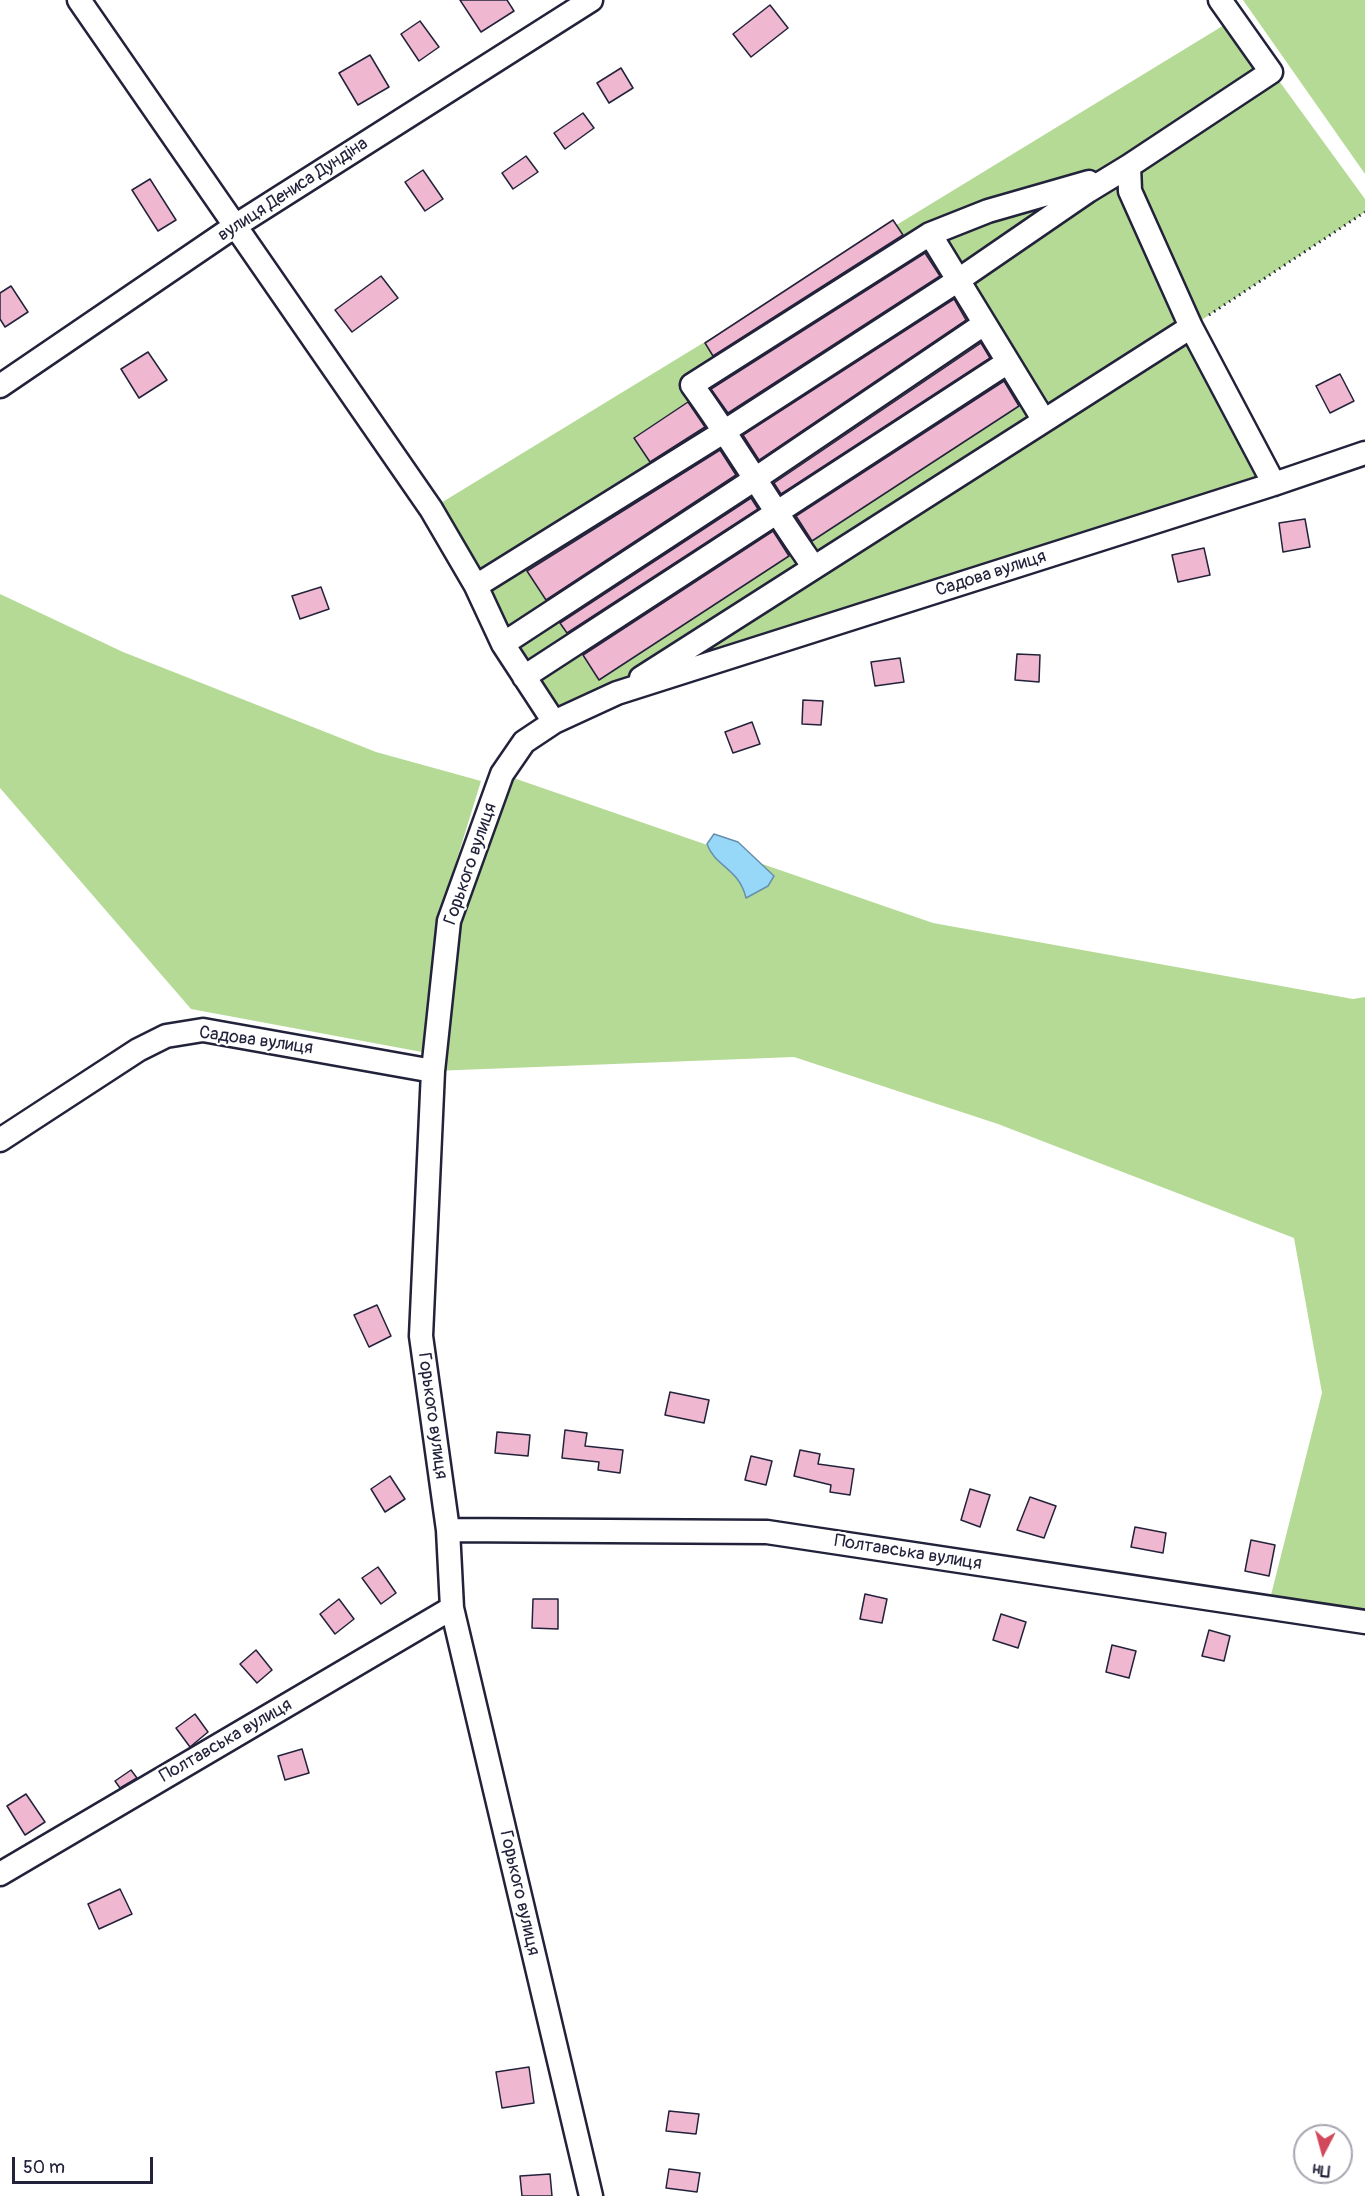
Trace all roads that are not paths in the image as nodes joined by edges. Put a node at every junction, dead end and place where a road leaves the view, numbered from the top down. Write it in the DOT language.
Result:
graph roads {
  1 [pos="79,0"];
  2 [pos="591,0"];
  3 [pos="1220,0"];
  4 [pos="1124,170"];
  5 [pos="235,226"];
  6 [pos="930,234"];
  7 [pos="957,280"];
  8 [pos="984,324"];
  9 [pos="1191,327"];
  10 [pos="1008,362"];
  11 [pos="0,386"];
  12 [pos="1043,419"];
  13 [pos="725,431"];
  14 [pos="1365,453"];
  15 [pos="755,479"];
  16 [pos="1274,484"];
  17 [pos="776,514"];
  18 [pos="813,566"];
  19 [pos="476,586"];
  20 [pos="503,644"];
  21 [pos="524,677"];
  22 [pos="617,693"];
  23 [pos="554,722"];
  24 [pos="433,1071"];
  25 [pos="0,1140"];
  26 [pos="448,1530"];
  27 [pos="452,1608"];
  28 [pos="1365,1622"];
  29 [pos="0,1874"];
  30 [pos="591,2196"];
  1 -- 5 [label="street"];
  2 -- 5 [label="street, вулиця Дениса Дундіна"];
  3 -- 4 [label="street"];
  4 -- 6 [label="street"];
  4 -- 7 [label="street"];
  4 -- 9 [label="street"];
  5 -- 11 [label="street, вулиця Дениса Дундіна"];
  5 -- 19 [label="street"];
  6 -- 7 [label="street"];
  6 -- 13 [label="street"];
  7 -- 8 [label="street"];
  7 -- 13 [label="street"];
  8 -- 10 [label="street"];
  8 -- 15 [label="street"];
  9 -- 12 [label="street"];
  9 -- 16 [label="street"];
  10 -- 12 [label="street"];
  10 -- 17 [label="street"];
  12 -- 18 [label="street"];
  13 -- 15 [label="street"];
  13 -- 19 [label="street"];
  14 -- 16 [label="street, Садова вулиця"];
  15 -- 17 [label="street"];
  15 -- 20 [label="street"];
  16 -- 22 [label="street, Садова вулиця"];
  17 -- 18 [label="street"];
  17 -- 21 [label="street"];
  18 -- 22 [label="street"];
  19 -- 20 [label="street"];
  20 -- 21 [label="street"];
  21 -- 23 [label="street"];
  22 -- 23 [label="street, Горького вулиця"];
  23 -- 24 [label="street, Горького вулиця"];
  24 -- 25 [label="street, Садова вулиця"];
  24 -- 26 [label="street, Горького вулиця"];
  26 -- 27 [label="street, Горького вулиця"];
  26 -- 28 [label="street, Полтавська вулиця"];
  27 -- 29 [label="street, Полтавська вулиця"];
  27 -- 30 [label="street, Горького вулиця"];
}
